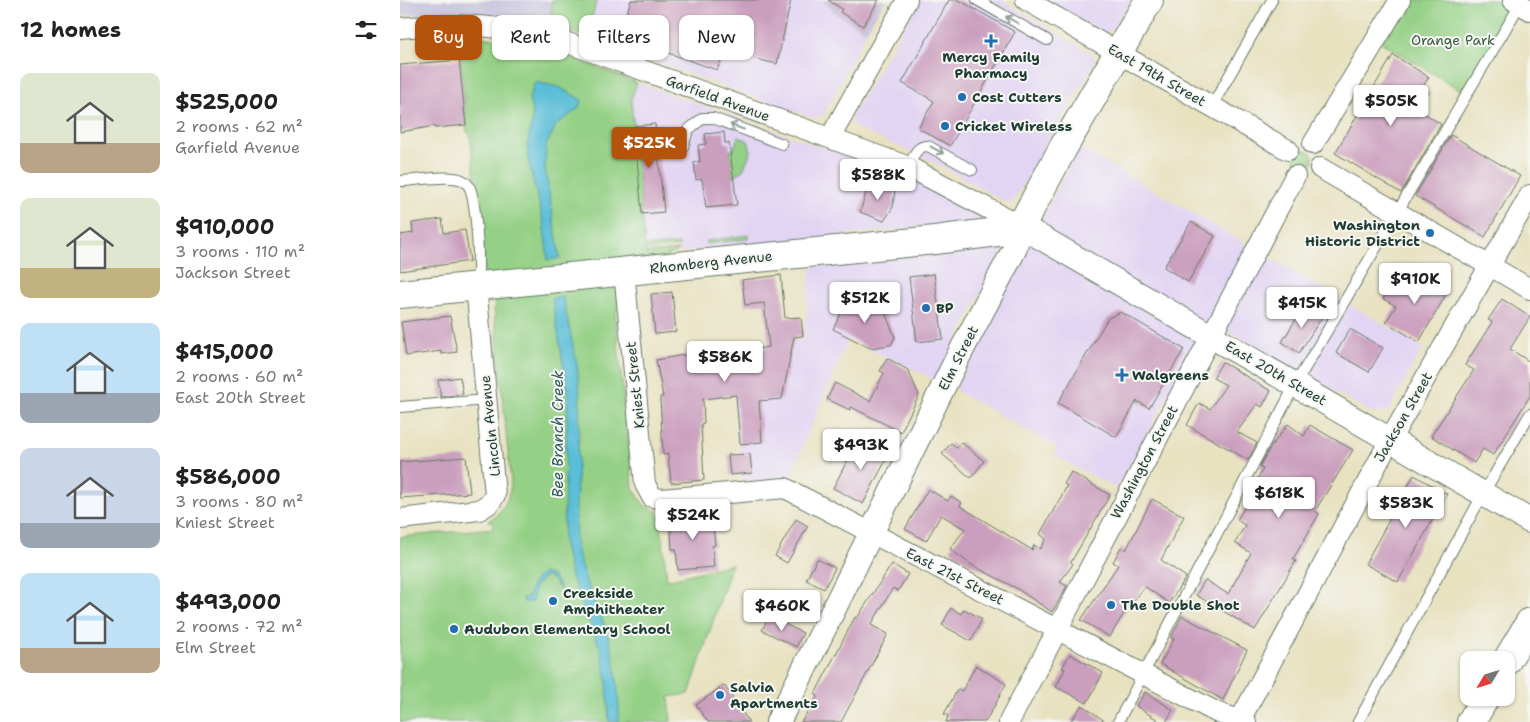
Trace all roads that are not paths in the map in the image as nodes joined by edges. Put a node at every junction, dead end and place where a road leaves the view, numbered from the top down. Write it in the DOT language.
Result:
graph roads {
  1 [pos="907,0"];
  2 [pos="977,0"];
  3 [pos="1026,0"];
  4 [pos="1149,0"];
  5 [pos="1272,0"];
  6 [pos="1400,0"];
  7 [pos="1521,4"];
  8 [pos="400,28"];
  9 [pos="1047,40"];
  10 [pos="1118,53"];
  11 [pos="1212,106"];
  12 [pos="830,138"];
  13 [pos="782,144"];
  14 [pos="1314,144"];
  15 [pos="683,146"];
  16 [pos="1288,150"];
  17 [pos="909,167"];
  18 [pos="1320,168"];
  19 [pos="972,170"];
  20 [pos="1295,176"];
  21 [pos="400,182"];
  22 [pos="1530,195"];
  23 [pos="1398,212"];
  24 [pos="1021,226"];
  25 [pos="1489,265"];
  26 [pos="624,271"];
  27 [pos="476,285"];
  28 [pos="1530,289"];
  29 [pos="400,294"];
  30 [pos="1212,336"];
  31 [pos="1295,385"];
  32 [pos="487,400"];
  33 [pos="400,407"];
  34 [pos="1530,414"];
  35 [pos="1390,440"];
  36 [pos="1483,494"];
  37 [pos="652,497"];
  38 [pos="400,519"];
  39 [pos="1530,521"];
  40 [pos="872,534"];
  41 [pos="1530,622"];
  42 [pos="1057,629"];
  43 [pos="1513,651"];
  44 [pos="1143,673"];
  45 [pos="1480,706"];
  46 [pos="1242,721"];
  47 [pos="778,722"];
  48 [pos="1009,722"];
  49 [pos="1118,722"];
  50 [pos="1358,722"];
  51 [pos="1471,722"];
  1 -- 12 [label="street"];
  9 -- 2 [label="lane, one-way"];
  3 -- 10 [label="street, East 19th Street"];
  4 -- 10 [label="main road, Elm Street"];
  5 -- 11 [label="lane"];
  6 -- 14 [label="street"];
  7 -- 23 [label="lane"];
  8 -- 12 [label="street, Garfield Avenue"];
  10 -- 11 [label="street, East 19th Street"];
  10 -- 24 [label="main road, Elm Street"];
  11 -- 16 [label="street, East 19th Street"];
  12 -- 17 [label="street, Garfield Avenue"];
  13 -- 15 [label="lane, one-way"];
  14 -- 16 [label="street"];
  14 -- 18 [label="street"];
  16 -- 20 [label="street"];
  17 -- 19 [label="lane, one-way"];
  17 -- 24 [label="street, Garfield Avenue"];
  18 -- 20 [label="street"];
  18 -- 23 [label="street"];
  20 -- 30 [label="street, Washington Street"];
  21 -- 27 [label="lane"];
  22 -- 25 [label="street, Jackson Street"];
  23 -- 25 [label="street"];
  23 -- 31 [label="lane"];
  24 -- 26 [label="main road, Rhomberg Avenue"];
  24 -- 30 [label="street, East 20th Street"];
  24 -- 40 [label="street, Elm Street"];
  25 -- 28 [label="street"];
  25 -- 35 [label="street, Jackson Street"];
  26 -- 27 [label="main road, Rhomberg Avenue"];
  26 -- 37 [label="street, Kniest Street"];
  27 -- 29 [label="main road, Rhomberg Avenue"];
  27 -- 32 [label="street, Lincoln Avenue"];
  30 -- 31 [label="street, East 20th Street"];
  30 -- 42 [label="street, Washington Street"];
  31 -- 35 [label="street, East 20th Street"];
  31 -- 44 [label="lane"];
  32 -- 33 [label="lane"];
  32 -- 38 [label="street, Lincoln Avenue"];
  34 -- 36 [label="lane"];
  35 -- 36 [label="street, East 20th Street"];
  35 -- 46 [label="street, Jackson Street"];
  36 -- 39 [label="street, East 20th Street"];
  36 -- 50 [label="lane"];
  37 -- 40 [label="street, East 21st Street"];
  40 -- 42 [label="street, East 21st Street"];
  40 -- 47 [label="street, Elm Street"];
  41 -- 43 [label="main road"];
  42 -- 44 [label="street, East 21st Street"];
  42 -- 48 [label="street, Washington Street"];
  44 -- 46 [label="street, East 21st Street"];
  44 -- 49 [label="lane"];
  45 -- 51 [label="main road"];
}
